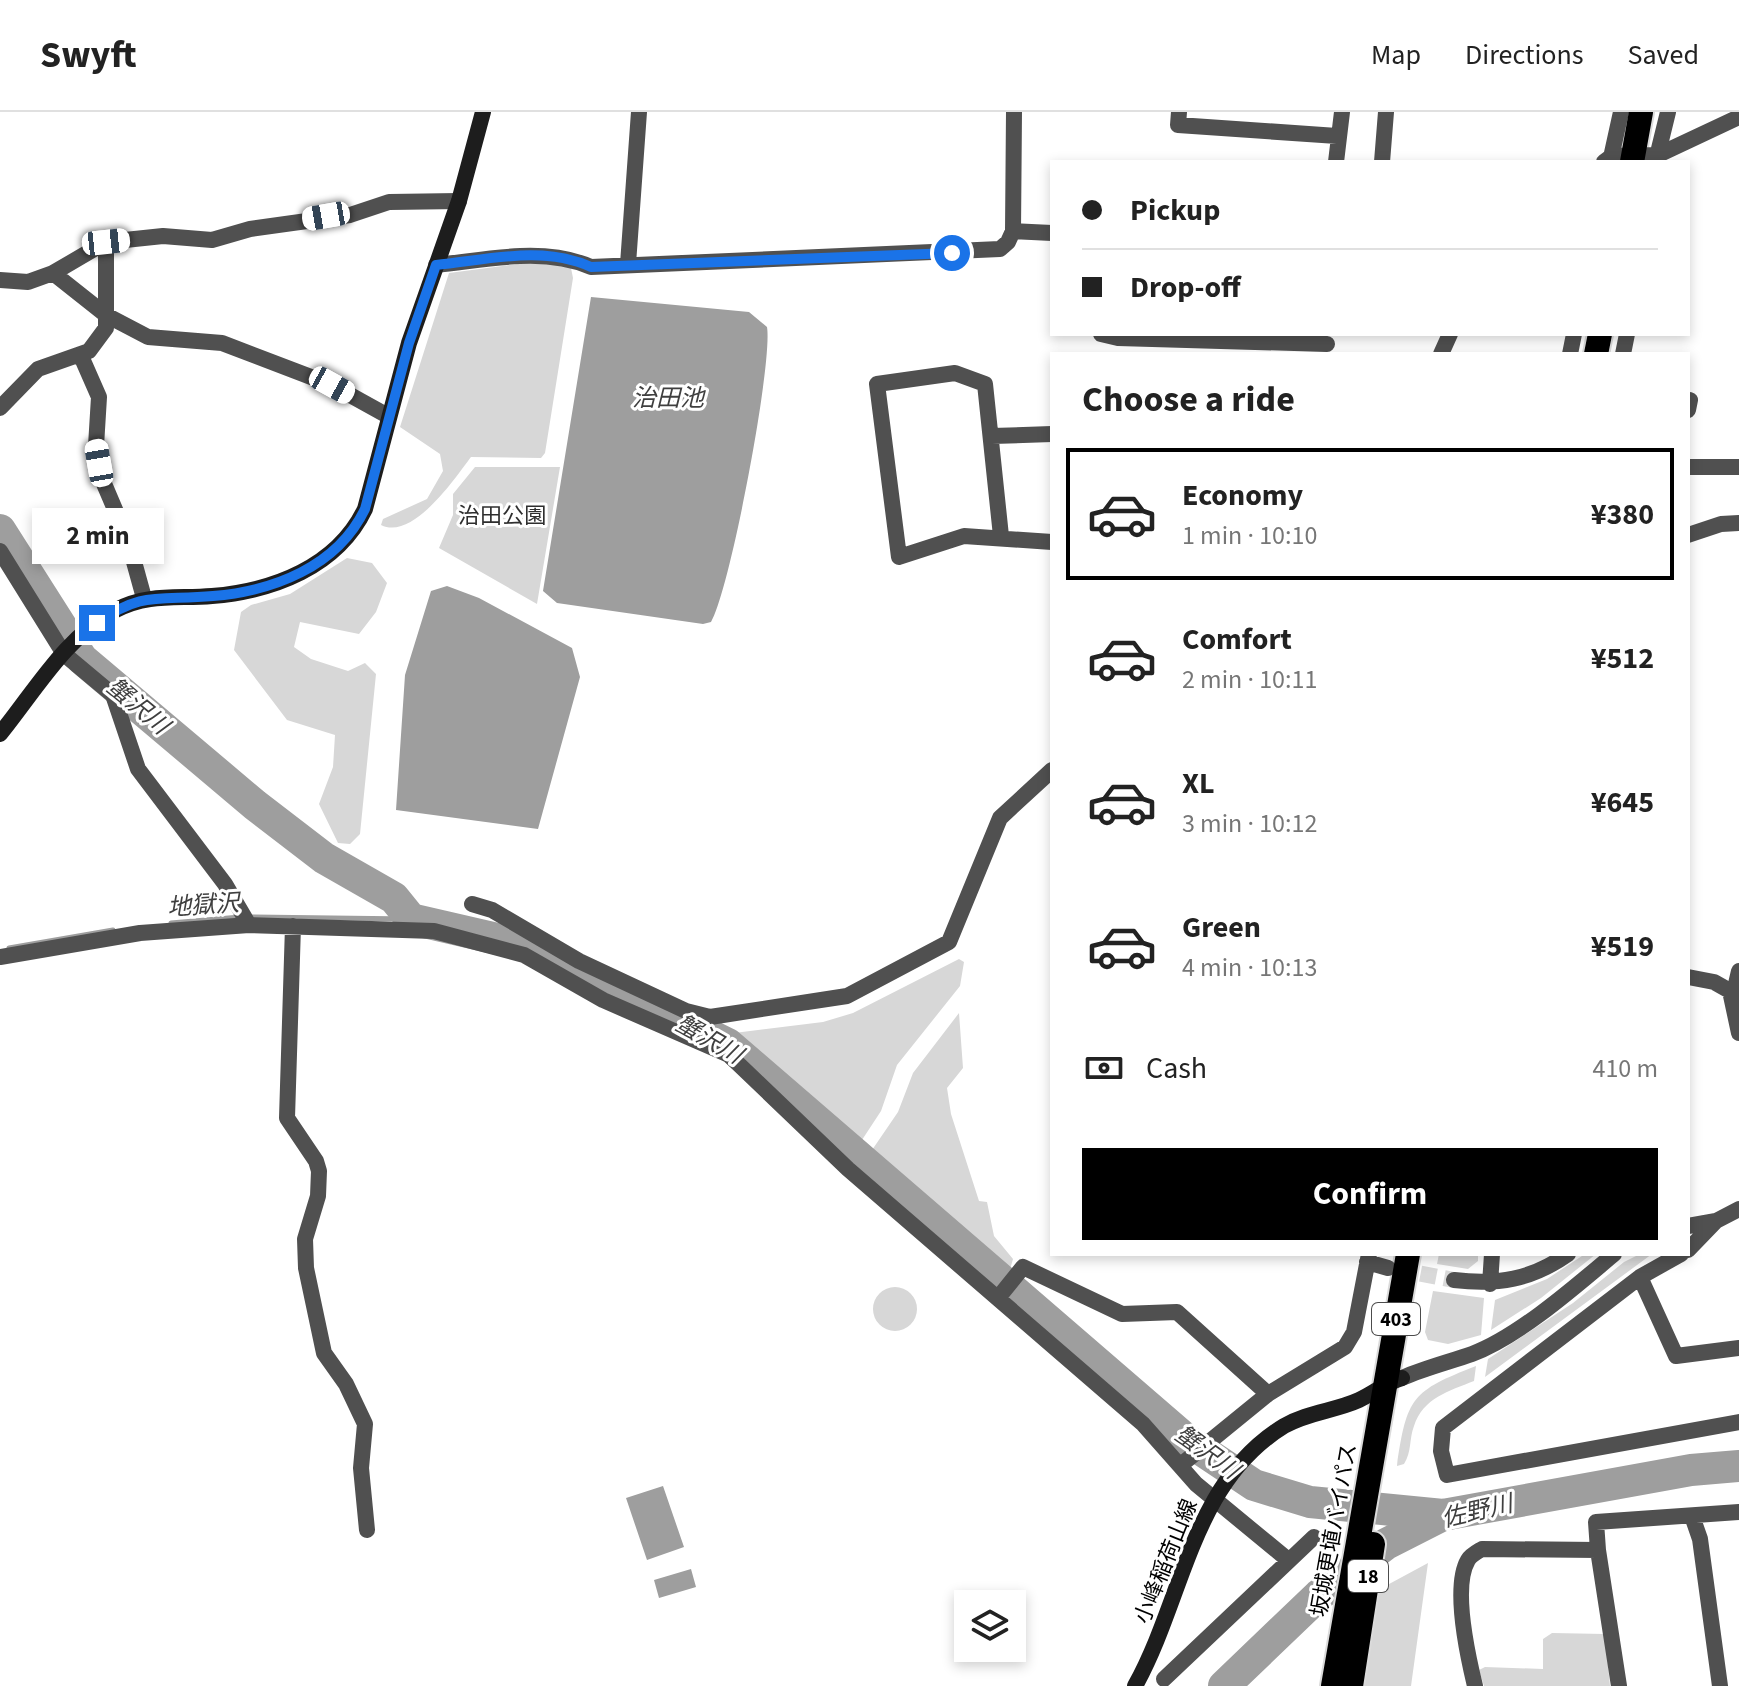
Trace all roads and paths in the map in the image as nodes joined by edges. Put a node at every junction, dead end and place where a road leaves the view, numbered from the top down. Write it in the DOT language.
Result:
graph roads {
  1 [pos="483,112"];
  2 [pos="639,112"];
  3 [pos="1014,112"];
  4 [pos="1179,112"];
  5 [pos="1342,112"];
  6 [pos="1386,112"];
  7 [pos="1621,112"];
  8 [pos="1641,112"];
  9 [pos="1668,112"];
  10 [pos="1739,117"];
  11 [pos="1337,136"];
  12 [pos="1629,159"];
  13 [pos="1336,160"];
  14 [pos="1382,160"];
  15 [pos="459,201"];
  16 [pos="1013,231"];
  17 [pos="1050,233"];
  18 [pos="106,242"];
  19 [pos="628,264"];
  20 [pos="436,265"];
  21 [pos="53,273"];
  22 [pos="0,280"];
  23 [pos="106,315"];
  24 [pos="1327,344"];
  25 [pos="1118,346"];
  26 [pos="81,356"];
  27 [pos="0,408"];
  28 [pos="388,416"];
  29 [pos="1050,434"];
  30 [pos="992,436"];
  31 [pos="1690,467"];
  32 [pos="1739,467"];
  33 [pos="1739,523"];
  34 [pos="1690,534"];
  35 [pos="1001,536"];
  36 [pos="1050,542"];
  37 [pos="0,551"];
  38 [pos="144,598"];
  39 [pos="70,646"];
  40 [pos="0,734"];
  41 [pos="1050,772"];
  42 [pos="472,904"];
  43 [pos="247,919"];
  44 [pos="293,926"];
  45 [pos="0,957"];
  46 [pos="1739,971"];
  47 [pos="1690,977"];
  48 [pos="1730,991"];
  49 [pos="1739,1033"];
  50 [pos="1739,1209"];
  51 [pos="1716,1221"];
  52 [pos="1690,1226"];
  53 [pos="1690,1248"];
  54 [pos="1424,1256"];
  55 [pos="1492,1256"];
  56 [pos="1564,1256"];
  57 [pos="1612,1256"];
  58 [pos="1677,1256"];
  59 [pos="1368,1258"];
  60 [pos="1398,1261"];
  61 [pos="1640,1277"];
  62 [pos="1454,1280"];
  63 [pos="1490,1284"];
  64 [pos="1001,1295"];
  65 [pos="1739,1348"];
  66 [pos="1393,1381"];
  67 [pos="1268,1394"];
  68 [pos="1739,1422"];
  69 [pos="1185,1462"];
  70 [pos="1378,1467"];
  71 [pos="1218,1492"];
  72 [pos="1739,1512"];
  73 [pos="1692,1516"];
  74 [pos="367,1530"];
  75 [pos="1314,1537"];
  76 [pos="1598,1550"];
  77 [pos="1287,1559"];
  78 [pos="1164,1679"];
  79 [pos="1135,1686"];
  80 [pos="1333,1686"];
  81 [pos="1351,1686"];
  82 [pos="1475,1686"];
  83 [pos="1619,1686"];
  84 [pos="1720,1686"];
  1 -- 15 [label="street"];
  2 -- 19 [label="street"];
  3 -- 16 [label="street"];
  4 -- 11 [label="street"];
  5 -- 11 [label="street"];
  6 -- 14 [label="street"];
  7 -- 12 [label="street"];
  8 -- 12 [label="highway"];
  9 -- 12 [label="street"];
  10 -- 12 [label="street"];
  11 -- 13 [label="street"];
  15 -- 18 [label="street"];
  15 -- 20 [label="street"];
  16 -- 17 [label="street"];
  16 -- 19 [label="street"];
  18 -- 21 [label="street"];
  18 -- 23 [label="street"];
  19 -- 20 [label="street"];
  20 -- 28 [label="street"];
  21 -- 22 [label="street"];
  21 -- 23 [label="street"];
  23 -- 26 [label="street"];
  23 -- 28 [label="street"];
  24 -- 25 [label="street"];
  26 -- 27 [label="street"];
  26 -- 38 [label="street"];
  28 -- 38 [label="street"];
  29 -- 30 [label="street"];
  30 -- 35 [label="street"];
  30 -- 35 [label="street"];
  31 -- 32 [label="street"];
  33 -- 34 [label="street"];
  35 -- 36 [label="street"];
  37 -- 39 [label="street"];
  38 -- 39 [label="street"];
  39 -- 40 [label="street"];
  39 -- 43 [label="street"];
  41 -- 42 [label="street"];
  43 -- 44 [label="street"];
  43 -- 45 [label="street"];
  44 -- 64 [label="street"];
  44 -- 74 [label="street"];
  46 -- 48 [label="street"];
  47 -- 48 [label="street"];
  48 -- 49 [label="street"];
  50 -- 51 [label="street"];
  51 -- 52 [label="street"];
  51 -- 53 [label="street"];
  54 -- 66 [label="highway, 403"];
  55 -- 63 [label="street"];
  56 -- 63 [label="street"];
  57 -- 66 [label="street"];
  58 -- 61 [label="street"];
  59 -- 60 [label="street"];
  59 -- 67 [label="street"];
  60 -- 66 [label="highway, 403"];
  61 -- 65 [label="street"];
  61 -- 68 [label="street"];
  62 -- 63 [label="street"];
  64 -- 67 [label="street"];
  64 -- 69 [label="street"];
  66 -- 70 [label="highway, 坂城更埴バイパス / 18"];
  66 -- 71 [label="street, 小峰稲荷山線"];
  67 -- 69 [label="street"];
  69 -- 71 [label="street"];
  70 -- 80 [label="highway, 坂城更埴バイパス / 18"];
  70 -- 81 [label="highway, 坂城更埴バイパス / 18"];
  71 -- 77 [label="street"];
  71 -- 79 [label="street, 小峰稲荷山線"];
  72 -- 73 [label="street"];
  73 -- 76 [label="street"];
  73 -- 84 [label="street"];
  75 -- 77 [label="street"];
  76 -- 82 [label="street"];
  76 -- 83 [label="street"];
  77 -- 78 [label="street"];
}
